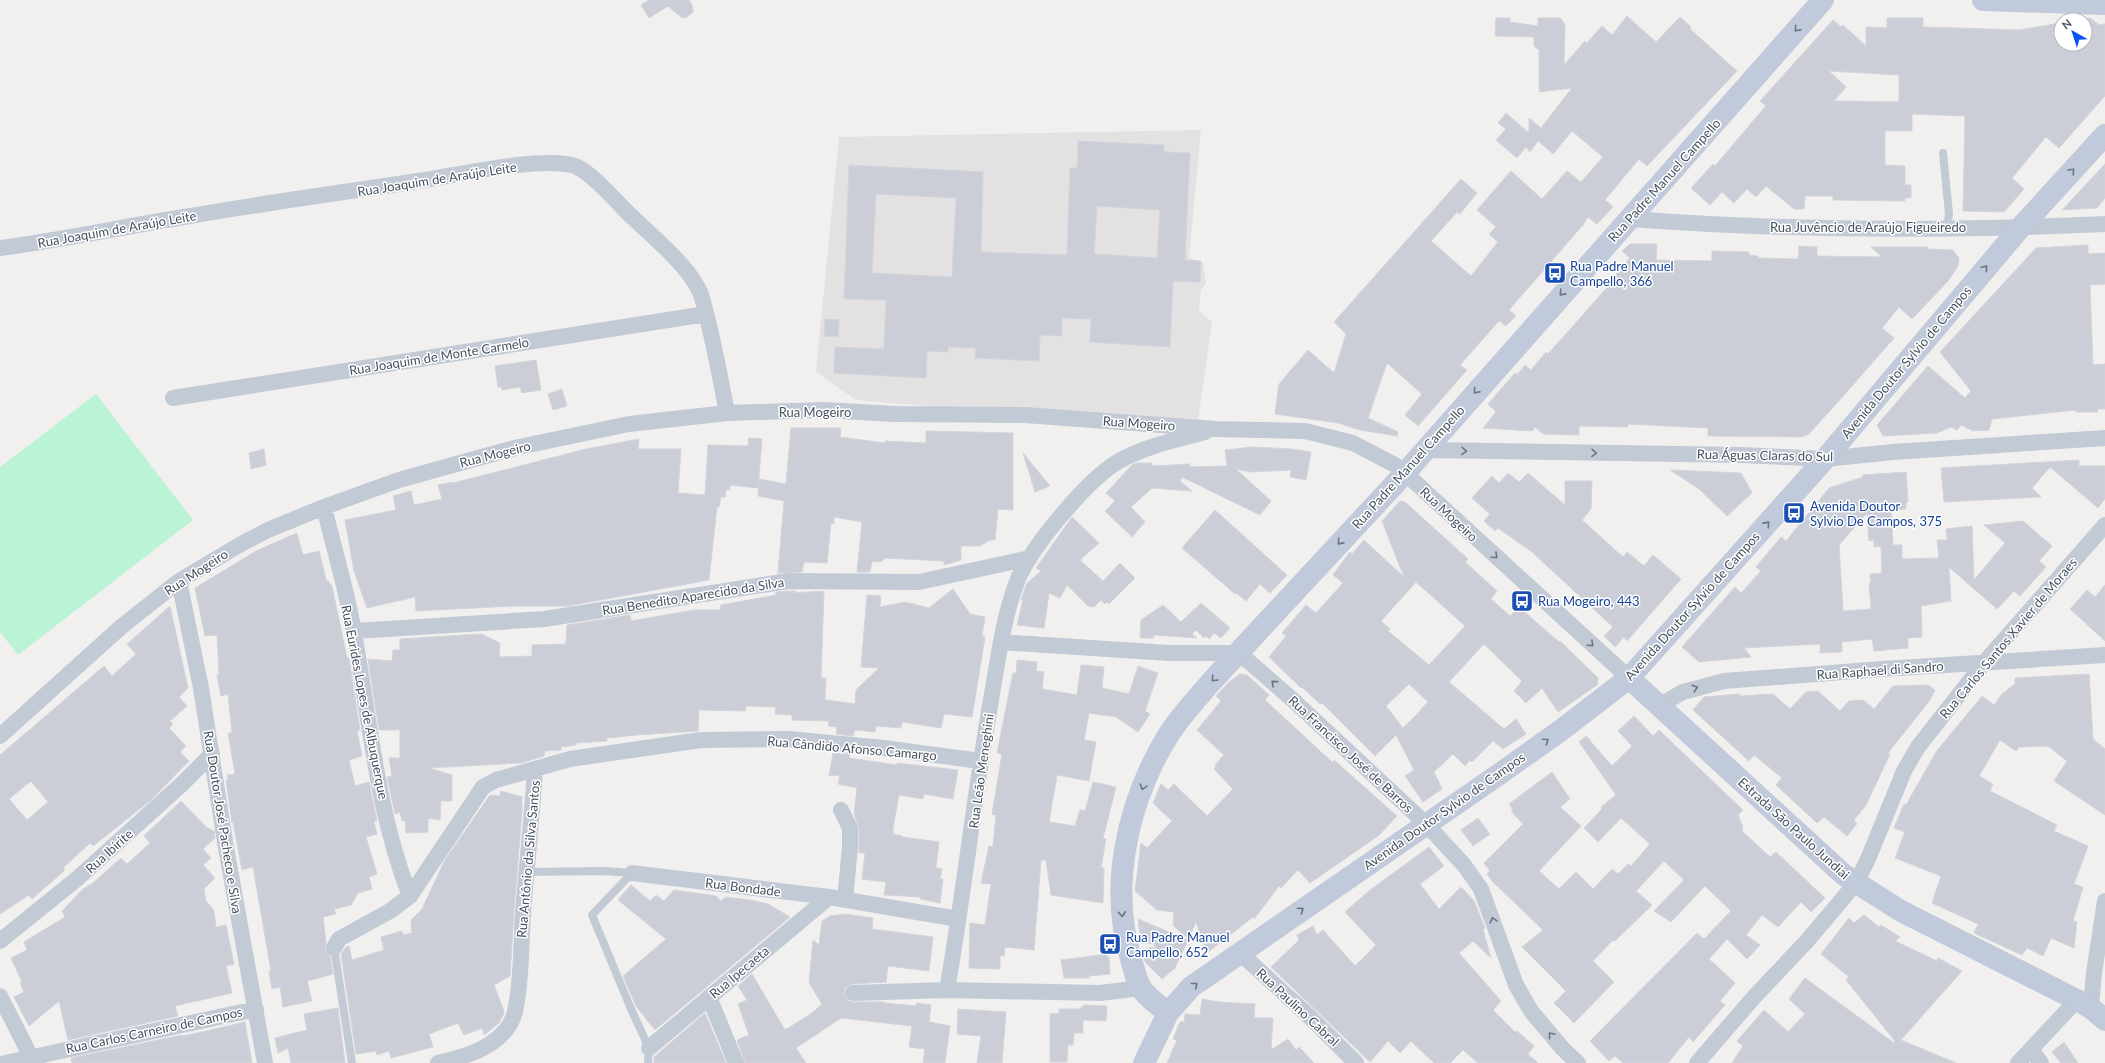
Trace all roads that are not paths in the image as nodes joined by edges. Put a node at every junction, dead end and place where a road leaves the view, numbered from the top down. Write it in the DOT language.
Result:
graph roads {
  1 [pos="1823,0"];
  2 [pos="1982,0"];
  3 [pos="2105,4"];
  4 [pos="2105,135"];
  5 [pos="1943,153"];
  6 [pos="1630,219"];
  7 [pos="2105,224"];
  8 [pos="1947,228"];
  9 [pos="2020,228"];
  10 [pos="0,248"];
  11 [pos="706,314"];
  12 [pos="173,398"];
  13 [pos="727,413"];
  14 [pos="1215,429"];
  15 [pos="2105,438"];
  16 [pos="1425,450"];
  17 [pos="1825,458"];
  18 [pos="1405,473"];
  19 [pos="324,507"];
  20 [pos="2105,525"];
  21 [pos="1030,558"];
  22 [pos="179,581"];
  23 [pos="354,631"];
  24 [pos="1001,642"];
  25 [pos="1239,653"];
  26 [pos="2105,655"];
  27 [pos="1983,664"];
  28 [pos="1629,678"];
  29 [pos="1660,705"];
  30 [pos="0,736"];
  31 [pos="212,754"];
  32 [pos="980,761"];
  33 [pos="535,769"];
  34 [pos="841,810"];
  35 [pos="1426,824"];
  36 [pos="526,872"];
  37 [pos="632,873"];
  38 [pos="1856,883"];
  39 [pos="410,896"];
  40 [pos="829,897"];
  41 [pos="845,900"];
  42 [pos="2105,900"];
  43 [pos="958,918"];
  44 [pos="0,941"];
  45 [pos="334,948"];
  46 [pos="1239,952"];
  47 [pos="1142,988"];
  48 [pos="947,990"];
  49 [pos="853,993"];
  50 [pos="0,996"];
  51 [pos="709,998"];
  52 [pos="256,1009"];
  53 [pos="2091,1010"];
  54 [pos="1168,1013"];
  55 [pos="2031,1049"];
  56 [pos="649,1056"];
  57 [pos="30,1057"];
  58 [pos="5,1063"];
  59 [pos="265,1063"];
  60 [pos="352,1063"];
  61 [pos="438,1063"];
  62 [pos="736,1063"];
  63 [pos="1144,1063"];
  64 [pos="1356,1063"];
  65 [pos="1578,1063"];
  66 [pos="1697,1063"];
  67 [pos="2018,1063"];
  68 [pos="2041,1063"];
  1 -- 6 [label="main road, Rua Padre Manuel Campello, one-way"];
  2 -- 3 [label="main road"];
  9 -- 4 [label="main road, Avenida Doutor Sylvio de Campos, one-way"];
  5 -- 8 [label="lane"];
  6 -- 8 [label="street, Rua Juvêncio de Araújo Figueiredo"];
  6 -- 16 [label="main road, Rua Padre Manuel Campello, one-way"];
  7 -- 9 [label="street, Rua Juvêncio de Araújo Figueiredo"];
  8 -- 9 [label="street, Rua Juvêncio de Araújo Figueiredo"];
  17 -- 9 [label="main road, Avenida Doutor Sylvio de Campos, one-way"];
  10 -- 11 [label="street, Rua Joaquim de Araújo Leite"];
  11 -- 12 [label="street, Rua Joaquim de Monte Carmelo"];
  11 -- 13 [label="street, Rua Joaquim de Araújo Leite"];
  13 -- 14 [label="street, Rua Mogeiro"];
  13 -- 19 [label="street, Rua Mogeiro"];
  14 -- 18 [label="street, Rua Mogeiro"];
  14 -- 21 [label="street, Rua Leão Meneghini"];
  15 -- 17 [label="street, Rua Águas Claras do Sul"];
  16 -- 17 [label="street, Rua Águas Claras do Sul, one-way"];
  16 -- 18 [label="main road, Rua Padre Manuel Campello"];
  28 -- 17 [label="main road, Avenida Doutor Sylvio de Campos, one-way"];
  18 -- 25 [label="main road, Rua Padre Manuel Campello, one-way"];
  18 -- 28 [label="street, Rua Mogeiro, one-way"];
  19 -- 22 [label="street, Rua Mogeiro"];
  19 -- 23 [label="street, Rua Eurides Lopes de Albuquerque"];
  20 -- 27 [label="street, Rua Carlos Santos Xavier de Moraes"];
  21 -- 23 [label="street, Rua Benedito Aparecido da Silva"];
  21 -- 24 [label="street, Rua Leão Meneghini"];
  22 -- 30 [label="street, Rua Mogeiro"];
  22 -- 31 [label="street, Rua Doutor José Pacheco e Silva"];
  23 -- 39 [label="street, Rua Eurides Lopes de Albuquerque"];
  24 -- 25 [label="street"];
  24 -- 32 [label="street, Rua Leão Meneghini"];
  35 -- 25 [label="street, Rua Francisco José de Barros, one-way"];
  25 -- 47 [label="main road, Rua Padre Manuel Campello, one-way"];
  26 -- 27 [label="street, Rua Raphael di Sandro"];
  29 -- 27 [label="street, Rua Raphael di Sandro, one-way"];
  27 -- 38 [label="street, Rua Carlos Santos Xavier de Moraes"];
  28 -- 29 [label="main road, Estrada São Paulo Jundiai"];
  35 -- 28 [label="main road, Avenida Doutor Sylvio de Campos, one-way"];
  29 -- 38 [label="main road, Estrada São Paulo Jundiai"];
  31 -- 44 [label="street, Rua Ibirite"];
  31 -- 52 [label="street, Rua Doutor José Pacheco e Silva"];
  32 -- 33 [label="street, Rua Cândido Afonso Camargo"];
  32 -- 43 [label="street, Rua Leão Meneghini"];
  33 -- 36 [label="street, Rua Antônio da Silva Santos"];
  33 -- 39 [label="street, Rua Antônio da Silva Santos"];
  34 -- 41 [label="street"];
  46 -- 35 [label="main road, Avenida Doutor Sylvio de Campos, one-way"];
  65 -- 35 [label="street, Rua Francisco José de Barros, one-way"];
  36 -- 37 [label="lane, Rua Bondade"];
  36 -- 61 [label="street, Rua Antônio da Silva Santos"];
  37 -- 40 [label="street, Rua Bondade"];
  37 -- 56 [label="lane"];
  38 -- 53 [label="main road, Estrada São Paulo Jundiai"];
  38 -- 66 [label="street, Rua Carlos Santos Xavier de Moraes"];
  39 -- 45 [label="street, Rua Antônio da Silva Santos"];
  40 -- 41 [label="street, Rua Bondade"];
  40 -- 51 [label="street, Rua Ipecaeta"];
  41 -- 43 [label="street, Rua Bondade"];
  42 -- 53 [label="street"];
  43 -- 48 [label="street, Rua Leão Meneghini"];
  45 -- 60 [label="lane"];
  54 -- 46 [label="main road, Avenida Doutor Sylvio de Campos, one-way"];
  46 -- 64 [label="street, Rua Paulino Cabral"];
  47 -- 48 [label="street"];
  47 -- 54 [label="main road"];
  48 -- 49 [label="street"];
  50 -- 57 [label="street"];
  51 -- 56 [label="street, Rua Ipecaeta"];
  51 -- 62 [label="street"];
  52 -- 57 [label="street, Rua Carlos Carneiro de Campos"];
  52 -- 59 [label="street, Rua Doutor José Pacheco e Silva"];
  53 -- 55 [label="street"];
  54 -- 63 [label="main road, Avenida Doutor Sylvio de Campos"];
  55 -- 67 [label="street"];
  55 -- 68 [label="street"];
  57 -- 58 [label="street, Rua Carlos Carneiro de Campos"];
}
